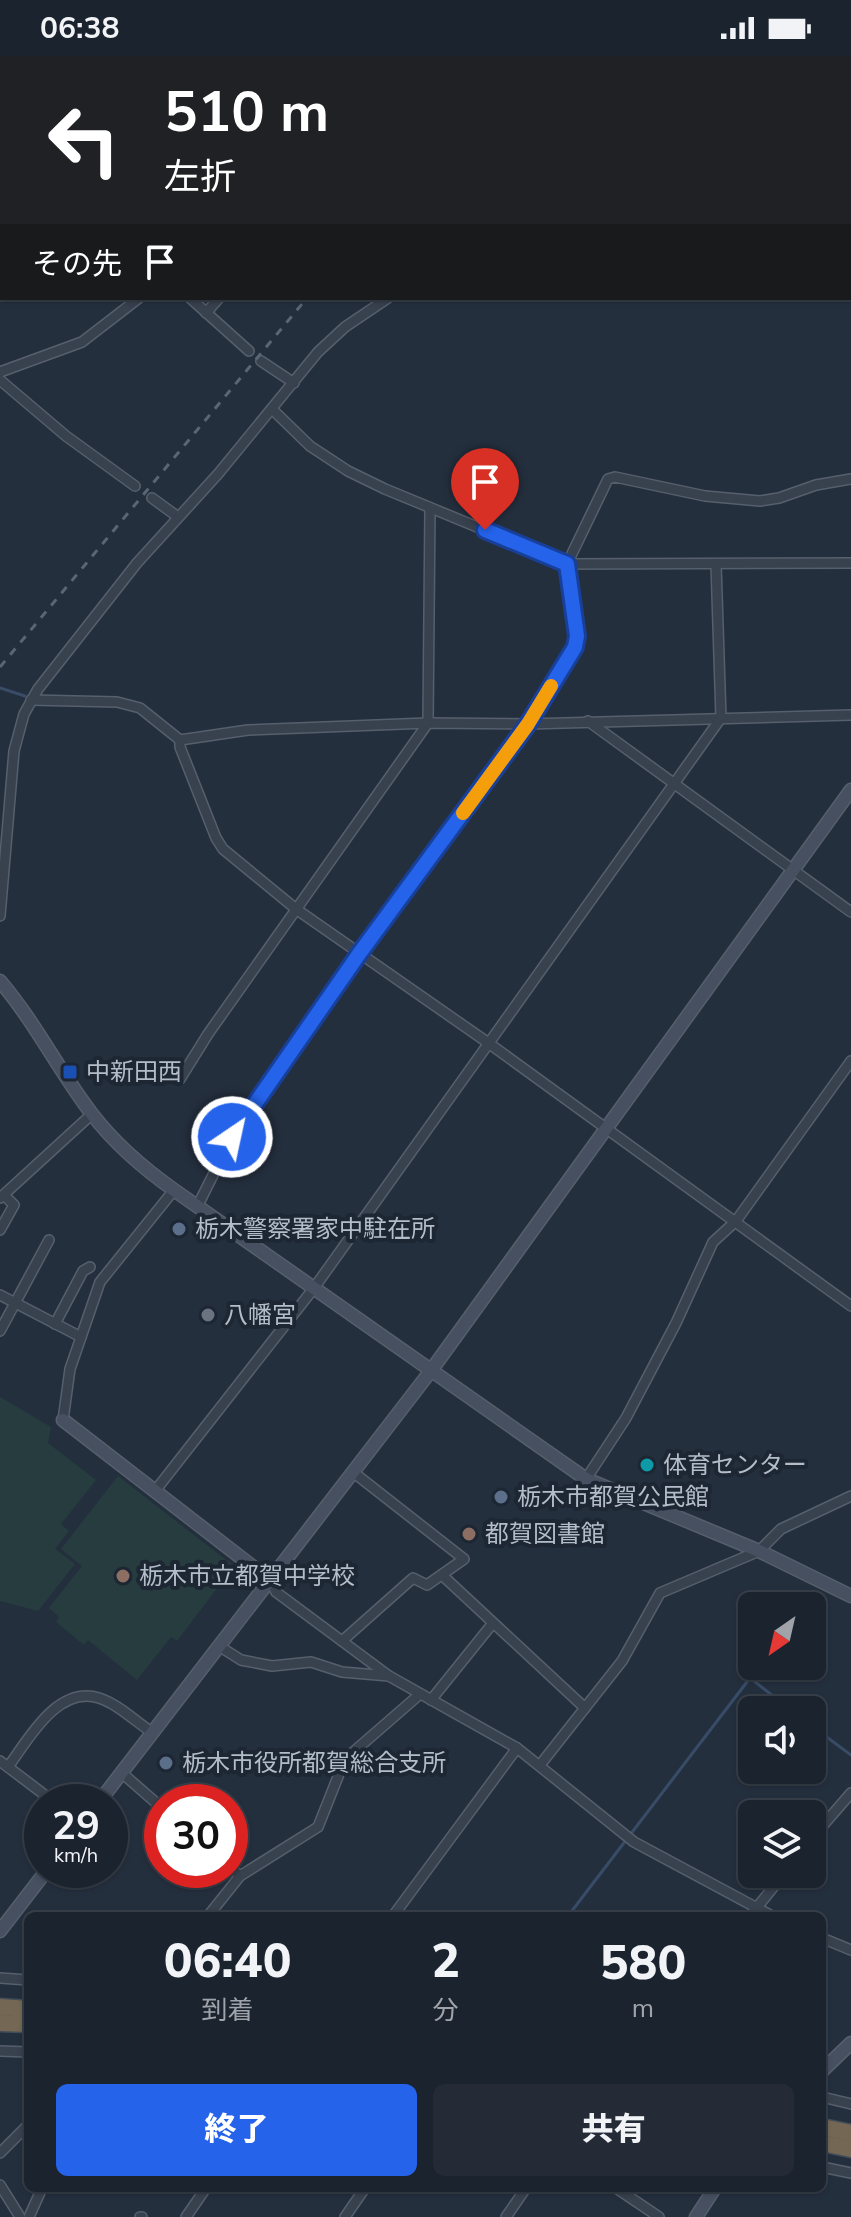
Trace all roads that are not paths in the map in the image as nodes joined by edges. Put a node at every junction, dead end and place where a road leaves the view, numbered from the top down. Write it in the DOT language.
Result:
graph roads {
  1 [pos="136,300"];
  2 [pos="192,300"];
  3 [pos="217,300"];
  4 [pos="385,300"];
  5 [pos="206,313"];
  6 [pos="249,351"];
  7 [pos="261,361"];
  8 [pos="0,372"];
  9 [pos="0,380"];
  10 [pos="294,383"];
  11 [pos="273,410"];
  12 [pos="851,479"];
  13 [pos="135,486"];
  14 [pos="152,498"];
  15 [pos="430,508"];
  16 [pos="178,517"];
  17 [pos="851,563"];
  18 [pos="567,564"];
  19 [pos="716,564"];
  20 [pos="31,700"];
  21 [pos="851,715"];
  22 [pos="721,718"];
  23 [pos="588,721"];
  24 [pos="428,723"];
  25 [pos="528,724"];
  26 [pos="180,740"];
  27 [pos="674,785"];
  28 [pos="851,790"];
  29 [pos="793,870"];
  30 [pos="296,909"];
  31 [pos="851,912"];
  32 [pos="0,916"];
  33 [pos="359,954"];
  34 [pos="0,981"];
  35 [pos="487,1042"];
  36 [pos="851,1061"];
  37 [pos="180,1079"];
  38 [pos="92,1114"];
  39 [pos="606,1130"];
  40 [pos="174,1190"];
  41 [pos="2,1196"];
  42 [pos="197,1207"];
  43 [pos="736,1221"];
  44 [pos="0,1230"];
  45 [pos="49,1240"];
  46 [pos="90,1267"];
  47 [pos="314,1288"];
  48 [pos="0,1295"];
  49 [pos="15,1303"];
  50 [pos="851,1306"];
  51 [pos="55,1324"];
  52 [pos="0,1331"];
  53 [pos="81,1337"];
  54 [pos="430,1372"];
  55 [pos="63,1420"];
  56 [pos="353,1472"];
  57 [pos="586,1479"];
  58 [pos="155,1491"];
  59 [pos="851,1496"];
  60 [pos="759,1551"];
  61 [pos="443,1576"];
  62 [pos="270,1580"];
  63 [pos="851,1596"];
  64 [pos="493,1623"];
  65 [pos="342,1641"];
  66 [pos="219,1646"];
  67 [pos="389,1676"];
  68 [pos="420,1694"];
  69 [pos="431,1700"];
  70 [pos="585,1708"];
  71 [pos="153,1733"];
  72 [pos="517,1748"];
  73 [pos="4,1764"];
  74 [pos="540,1765"];
  75 [pos="122,1773"];
  76 [pos="30,1784"];
  77 [pos="113,1784"];
  78 [pos="144,1792"];
  79 [pos="851,1793"];
  80 [pos="826,1822"];
  81 [pos="248,1871"];
  82 [pos="32,1888"];
  83 [pos="230,1888"];
  84 [pos="773,1888"];
  85 [pos="211,1912"];
  86 [pos="396,1912"];
  87 [pos="751,1912"];
  88 [pos="754,1912"];
  89 [pos="2,1923"];
  90 [pos="826,1940"];
  91 [pos="851,1950"];
  92 [pos="0,1978"];
  93 [pos="24,1980"];
  94 [pos="0,2007"];
  95 [pos="24,2009"];
  96 [pos="0,2023"];
  97 [pos="24,2024"];
  98 [pos="851,2043"];
  99 [pos="0,2051"];
  100 [pos="24,2052"];
  101 [pos="826,2067"];
  102 [pos="826,2098"];
  103 [pos="851,2104"];
  104 [pos="826,2128"];
  105 [pos="24,2129"];
  106 [pos="851,2133"];
  107 [pos="826,2144"];
  108 [pos="851,2149"];
  109 [pos="0,2153"];
  110 [pos="826,2168"];
  111 [pos="851,2173"];
  112 [pos="0,2185"];
  113 [pos="40,2192"];
  114 [pos="203,2192"];
  115 [pos="362,2192"];
  116 [pos="523,2192"];
  117 [pos="622,2192"];
  118 [pos="712,2192"];
  119 [pos="20,2217"];
  120 [pos="29,2217"];
  121 [pos="186,2217"];
  122 [pos="345,2217"];
  123 [pos="506,2217"];
  124 [pos="659,2217"];
  125 [pos="696,2217"];
  1 -- 8 [label="street"];
  2 -- 5 [label="street"];
  3 -- 5 [label="street"];
  4 -- 10 [label="street"];
  5 -- 6 [label="street"];
  7 -- 10 [label="street"];
  9 -- 13 [label="street"];
  10 -- 11 [label="street"];
  11 -- 15 [label="street"];
  11 -- 16 [label="street"];
  12 -- 18 [label="street"];
  14 -- 16 [label="street"];
  15 -- 18 [label="street"];
  15 -- 24 [label="street"];
  16 -- 20 [label="street"];
  17 -- 19 [label="street"];
  18 -- 19 [label="street"];
  18 -- 25 [label="street"];
  19 -- 22 [label="street"];
  20 -- 26 [label="street"];
  20 -- 32 [label="street"];
  21 -- 22 [label="street"];
  22 -- 23 [label="street"];
  22 -- 27 [label="street"];
  23 -- 25 [label="street"];
  23 -- 27 [label="street"];
  24 -- 25 [label="street"];
  24 -- 26 [label="street"];
  24 -- 30 [label="street"];
  25 -- 33 [label="street"];
  26 -- 30 [label="street"];
  27 -- 29 [label="street"];
  27 -- 35 [label="street"];
  28 -- 29 [label="street"];
  29 -- 31 [label="street"];
  29 -- 39 [label="street"];
  30 -- 33 [label="street"];
  30 -- 37 [label="street"];
  33 -- 35 [label="street"];
  33 -- 42 [label="street"];
  34 -- 38 [label="street"];
  35 -- 39 [label="street"];
  35 -- 47 [label="street"];
  36 -- 43 [label="street"];
  38 -- 40 [label="street"];
  38 -- 41 [label="street"];
  39 -- 43 [label="street"];
  39 -- 54 [label="street"];
  40 -- 42 [label="street"];
  40 -- 53 [label="street"];
  41 -- 44 [label="street"];
  42 -- 47 [label="street"];
  43 -- 50 [label="street"];
  43 -- 57 [label="street"];
  45 -- 49 [label="street"];
  46 -- 51 [label="street"];
  47 -- 54 [label="street"];
  47 -- 58 [label="street"];
  48 -- 49 [label="street"];
  49 -- 51 [label="street"];
  49 -- 52 [label="street"];
  51 -- 53 [label="street"];
  53 -- 55 [label="street"];
  54 -- 56 [label="street"];
  54 -- 57 [label="street"];
  55 -- 58 [label="street"];
  56 -- 61 [label="street"];
  56 -- 62 [label="street"];
  57 -- 60 [label="street"];
  58 -- 62 [label="street"];
  59 -- 60 [label="street"];
  60 -- 63 [label="street"];
  60 -- 70 [label="street"];
  61 -- 64 [label="street"];
  61 -- 65 [label="street"];
  62 -- 65 [label="street"];
  62 -- 66 [label="street"];
  64 -- 69 [label="street"];
  64 -- 70 [label="street"];
  65 -- 67 [label="street"];
  66 -- 67 [label="street"];
  66 -- 71 [label="street"];
  67 -- 68 [label="street"];
  68 -- 69 [label="street"];
  68 -- 81 [label="street"];
  69 -- 72 [label="street"];
  70 -- 74 [label="street"];
  71 -- 73 [label="street"];
  71 -- 75 [label="street"];
  72 -- 74 [label="street"];
  72 -- 86 [label="street"];
  73 -- 76 [label="street"];
  74 -- 87 [label="street"];
  75 -- 77 [label="street"];
  75 -- 78 [label="street"];
  79 -- 80 [label="street"];
  82 -- 89 [label="street"];
  83 -- 85 [label="street"];
  84 -- 88 [label="street"];
  90 -- 91 [label="street"];
  92 -- 93 [label="street"];
  94 -- 95 [label="highway"];
  96 -- 97 [label="highway"];
  98 -- 101 [label="street"];
  99 -- 100 [label="street"];
  102 -- 103 [label="street"];
  104 -- 106 [label="highway"];
  105 -- 109 [label="street"];
  107 -- 108 [label="highway"];
  110 -- 111 [label="street"];
  112 -- 119 [label="street"];
  113 -- 120 [label="street"];
  114 -- 121 [label="street"];
  115 -- 122 [label="street"];
  116 -- 123 [label="street"];
  117 -- 124 [label="street"];
  118 -- 125 [label="street"];
}
